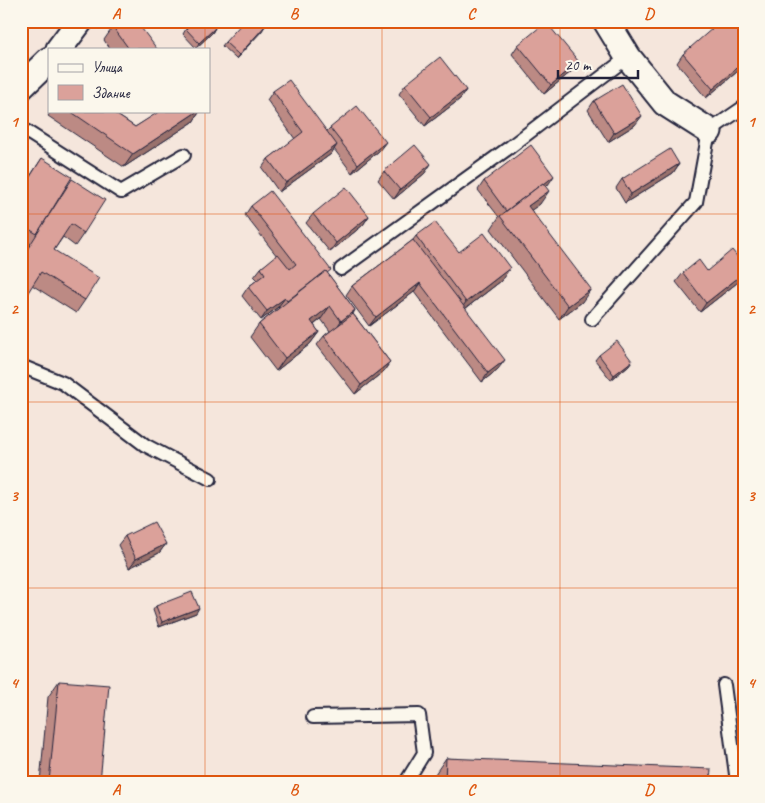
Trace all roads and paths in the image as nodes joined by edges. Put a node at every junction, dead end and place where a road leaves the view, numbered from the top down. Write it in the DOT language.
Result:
graph roads {
  1 [pos="80,21"];
  2 [pos="606,21"];
  3 [pos="60,48"];
  4 [pos="628,57"];
  5 [pos="48,61"];
  6 [pos="21,87"];
  7 [pos="744,107"];
  8 [pos="21,128"];
  9 [pos="709,131"];
  10 [pos="184,155"];
  11 [pos="341,270"];
  12 [pos="592,319"];
  13 [pos="21,366"];
  14 [pos="210,479"];
  15 [pos="724,685"];
  16 [pos="313,717"];
  17 [pos="406,782"];
  18 [pos="737,782"];
  1 -- 3 [label="street"];
  2 -- 4 [label="street"];
  4 -- 9 [label="street"];
  4 -- 11 [label="lane"];
  5 -- 6 [label="street"];
  7 -- 9 [label="lane"];
  8 -- 10 [label="lane"];
  9 -- 12 [label="lane"];
  13 -- 14 [label="lane"];
  15 -- 18 [label="lane"];
  16 -- 17 [label="lane"];
}
